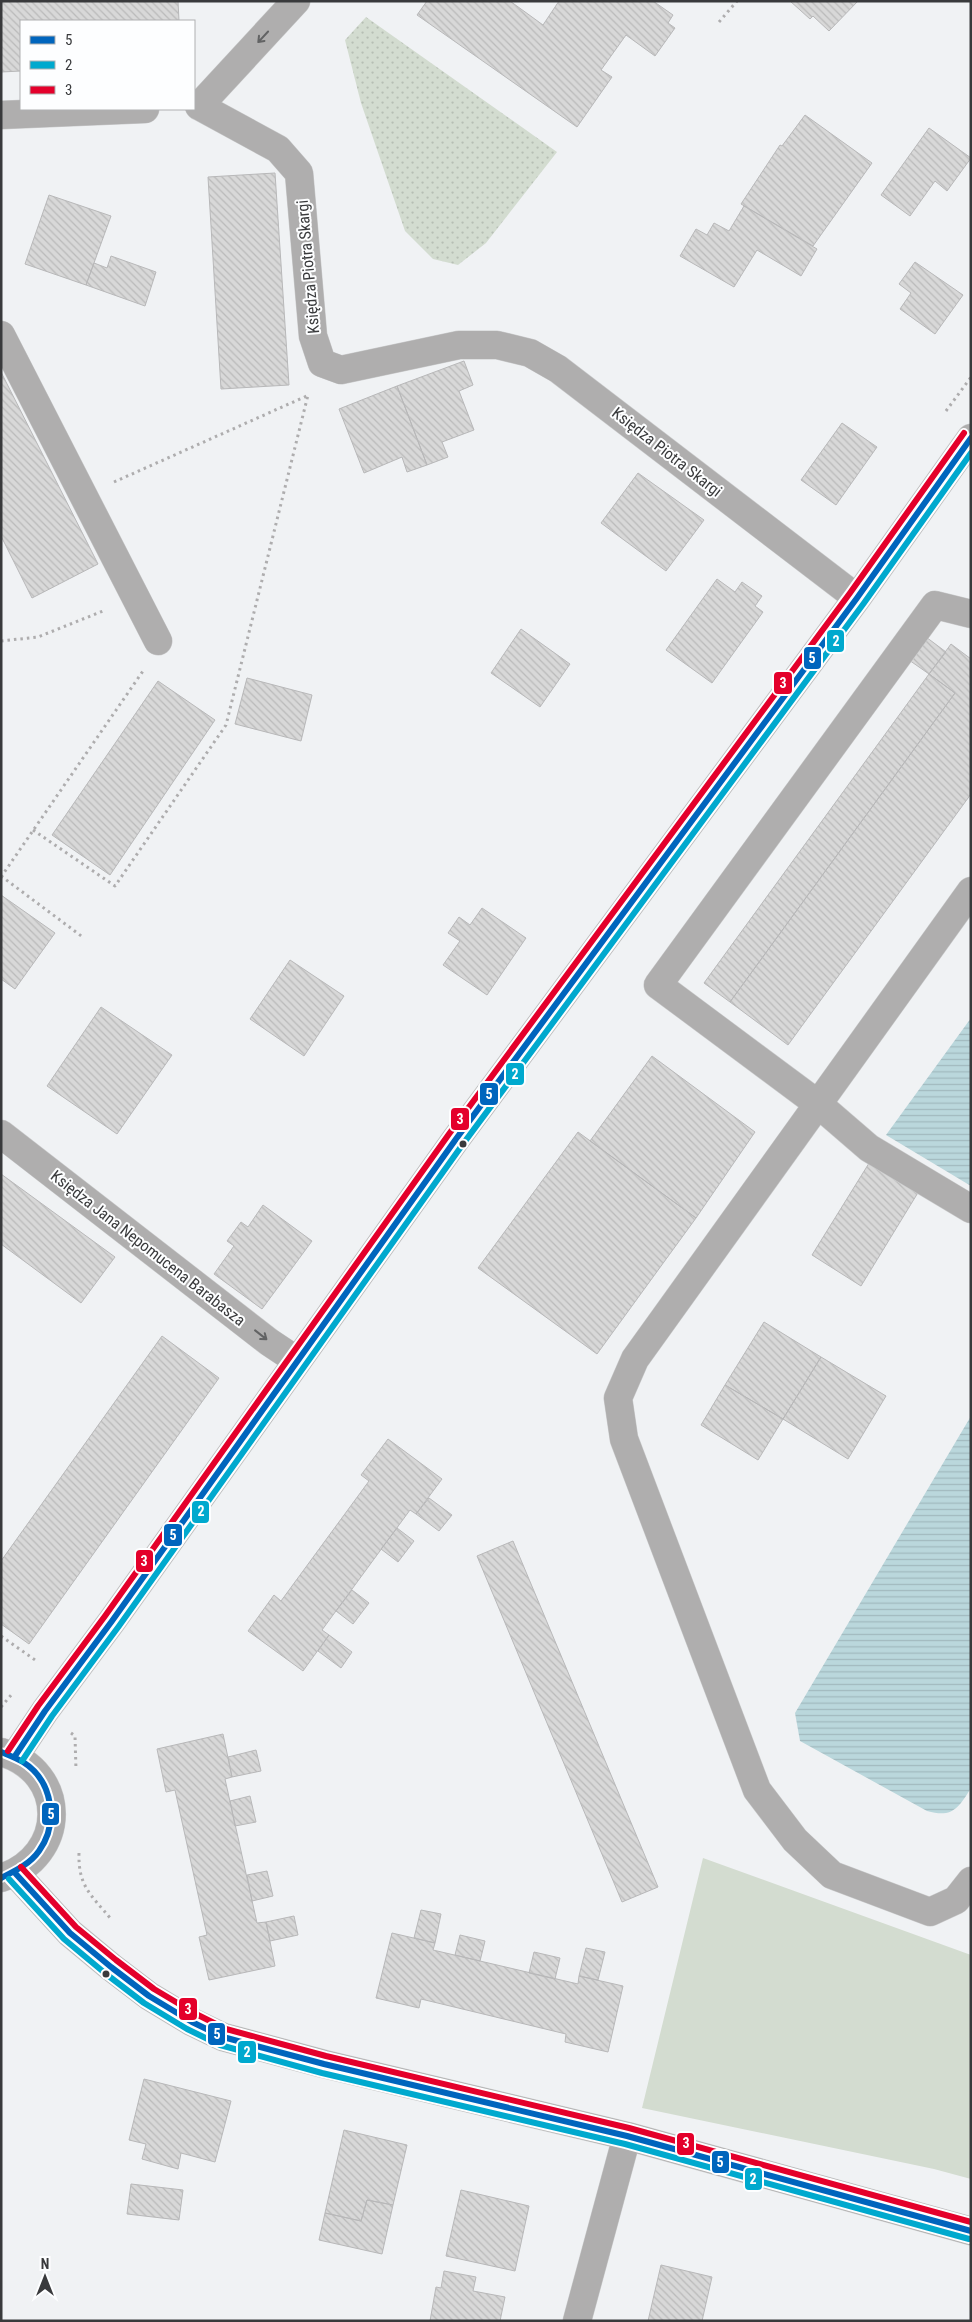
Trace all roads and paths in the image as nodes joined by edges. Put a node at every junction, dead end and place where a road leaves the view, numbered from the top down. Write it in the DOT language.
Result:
graph roads {
  1 [pos="296,1"];
  2 [pos="737,1"];
  3 [pos="719,22"];
  4 [pos="196,106"];
  5 [pos="121,110"];
  6 [pos="1,115"];
  7 [pos="1,334"];
  8 [pos="322,363"];
  9 [pos="309,395"];
  10 [pos="971,438"];
  11 [pos="84,496"];
  12 [pos="136,597"];
  13 [pos="857,598"];
  14 [pos="971,614"];
  15 [pos="1,641"];
  16 [pos="158,641"];
  17 [pos="33,830"];
  18 [pos="1,876"];
  19 [pos="971,891"];
  20 [pos="84,938"];
  21 [pos="818,1104"];
  22 [pos="1,1134"];
  23 [pos="971,1209"];
  24 [pos="296,1360"];
  25 [pos="1,1636"];
  26 [pos="38,1662"];
  27 [pos="1,1707"];
  28 [pos="45,1711"];
  29 [pos="8,1754"];
  30 [pos="77,1776"];
  31 [pos="79,1846"];
  32 [pos="8,1876"];
  33 [pos="971,1881"];
  34 [pos="116,1924"];
  35 [pos="627,2136"];
  36 [pos="971,2231"];
  37 [pos="577,2321"];
  1 -- 4 [label="street, Księdza Piotra Skargi, one-way"];
  2 -- 3 [label="path"];
  4 -- 8 [label="street, Księdza Piotra Skargi"];
  5 -- 6 [label="street"];
  7 -- 11 [label="street"];
  8 -- 9 [label="path"];
  8 -- 13 [label="street, Księdza Piotra Skargi"];
  9 -- 11 [label="path"];
  9 -- 17 [label="path"];
  10 -- 13 [label="street"];
  11 -- 12 [label="street"];
  12 -- 15 [label="path"];
  12 -- 16 [label="street"];
  13 -- 24 [label="street"];
  14 -- 21 [label="street"];
  16 -- 17 [label="path"];
  17 -- 18 [label="path"];
  18 -- 20 [label="path"];
  19 -- 21 [label="street"];
  21 -- 23 [label="street"];
  21 -- 33 [label="street"];
  22 -- 24 [label="street, Księdza Jana Nepomucena Barabasza, one-way"];
  24 -- 28 [label="street"];
  25 -- 26 [label="path"];
  27 -- 28 [label="path"];
  28 -- 29 [label="street"];
  28 -- 30 [label="path"];
  29 -- 32 [label="street"];
  31 -- 34 [label="path"];
  32 -- 35 [label="street"];
  35 -- 36 [label="street"];
  35 -- 37 [label="street"];
}
